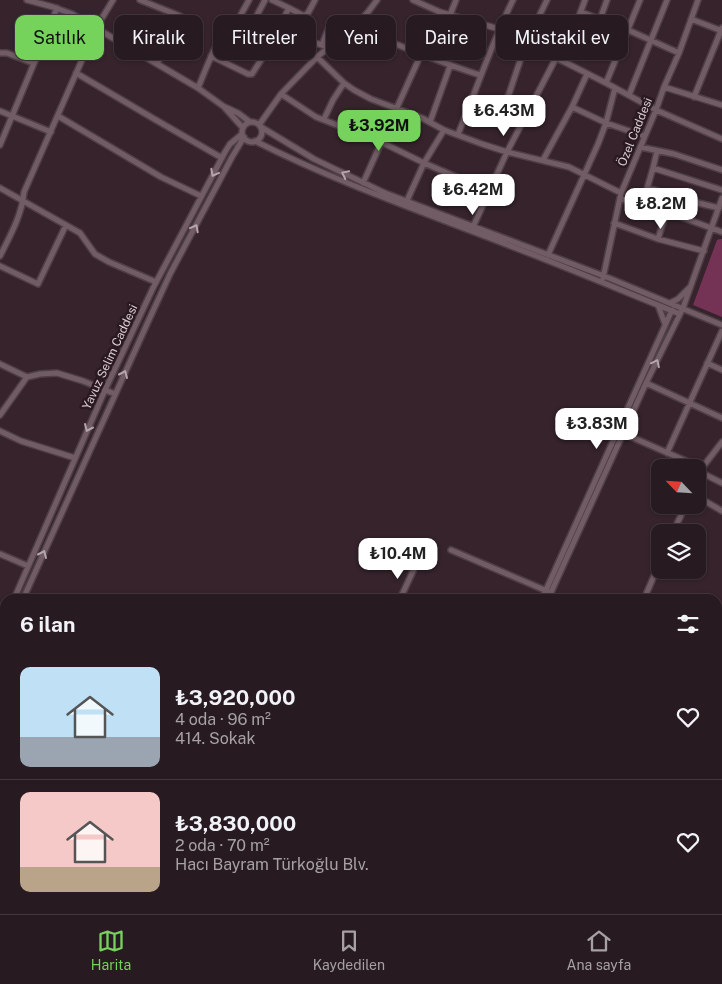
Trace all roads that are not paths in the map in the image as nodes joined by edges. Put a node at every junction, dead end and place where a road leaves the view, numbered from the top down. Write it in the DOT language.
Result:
graph roads {
  1 [pos="27,0"];
  2 [pos="113,0"];
  3 [pos="140,0"];
  4 [pos="251,0"];
  5 [pos="265,0"];
  6 [pos="272,0"];
  7 [pos="315,0"];
  8 [pos="376,0"];
  9 [pos="413,0"];
  10 [pos="456,0"];
  11 [pos="513,0"];
  12 [pos="547,0"];
  13 [pos="585,0"];
  14 [pos="607,0"];
  15 [pos="640,0"];
  16 [pos="667,0"];
  17 [pos="698,0"];
  18 [pos="57,8"];
  19 [pos="289,8"];
  20 [pos="440,12"];
  21 [pos="581,12"];
  22 [pos="74,15"];
  23 [pos="104,15"];
  24 [pos="242,15"];
  25 [pos="257,15"];
  26 [pos="286,15"];
  27 [pos="365,15"];
  28 [pos="439,15"];
  29 [pos="450,15"];
  30 [pos="506,15"];
  31 [pos="540,15"];
  32 [pos="580,15"];
  33 [pos="589,15"];
  34 [pos="601,15"];
  35 [pos="691,19"];
  36 [pos="628,30"];
  37 [pos="722,30"];
  38 [pos="104,33"];
  39 [pos="326,33"];
  40 [pos="496,36"];
  41 [pos="651,41"];
  42 [pos="316,43"];
  43 [pos="322,45"];
  44 [pos="326,47"];
  45 [pos="326,50"];
  46 [pos="213,52"];
  47 [pos="0,53"];
  48 [pos="678,53"];
  49 [pos="211,56"];
  50 [pos="317,57"];
  51 [pos="82,60"];
  52 [pos="219,60"];
  53 [pos="260,60"];
  54 [pos="418,60"];
  55 [pos="436,60"];
  56 [pos="520,60"];
  57 [pos="558,60"];
  58 [pos="561,60"];
  59 [pos="616,60"];
  60 [pos="33,63"];
  61 [pos="157,64"];
  62 [pos="450,66"];
  63 [pos="76,73"];
  64 [pos="587,74"];
  65 [pos="480,75"];
  66 [pos="344,83"];
  67 [pos="606,83"];
  68 [pos="664,87"];
  69 [pos="198,88"];
  70 [pos="615,88"];
  71 [pos="281,94"];
  72 [pos="629,95"];
  73 [pos="474,97"];
  74 [pos="694,97"];
  75 [pos="722,98"];
  76 [pos="721,105"];
  77 [pos="223,106"];
  78 [pos="572,106"];
  79 [pos="396,108"];
  80 [pos="656,110"];
  81 [pos="0,111"];
  82 [pos="12,116"];
  83 [pos="58,116"];
  84 [pos="324,119"];
  85 [pos="250,122"];
  86 [pos="430,122"];
  87 [pos="606,123"];
  88 [pos="260,126"];
  89 [pos="243,128"];
  90 [pos="444,130"];
  91 [pos="50,132"];
  92 [pos="458,134"];
  93 [pos="243,136"];
  94 [pos="644,136"];
  95 [pos="722,139"];
  96 [pos="255,141"];
  97 [pos="381,142"];
  98 [pos="0,145"];
  99 [pos="640,146"];
  100 [pos="657,151"];
  101 [pos="507,152"];
  102 [pos="222,158"];
  103 [pos="543,160"];
  104 [pos="424,163"];
  105 [pos="654,168"];
  106 [pos="722,170"];
  107 [pos="583,174"];
  108 [pos="363,183"];
  109 [pos="0,188"];
  110 [pos="648,188"];
  111 [pos="722,190"];
  112 [pos="488,191"];
  113 [pos="201,196"];
  114 [pos="620,196"];
  115 [pos="722,198"];
  116 [pos="23,200"];
  117 [pos="405,204"];
  118 [pos="642,206"];
  119 [pos="719,208"];
  120 [pos="666,213"];
  121 [pos="614,223"];
  122 [pos="66,225"];
  123 [pos="473,227"];
  124 [pos="712,228"];
  125 [pos="722,232"];
  126 [pos="658,239"];
  127 [pos="704,251"];
  128 [pos="0,256"];
  129 [pos="548,256"];
  130 [pos="0,266"];
  131 [pos="603,279"];
  132 [pos="156,282"];
  133 [pos="691,286"];
  134 [pos="670,303"];
  135 [pos="658,305"];
  136 [pos="672,310"];
  137 [pos="681,311"];
  138 [pos="666,324"];
  139 [pos="722,325"];
  140 [pos="722,331"];
  141 [pos="707,363"];
  142 [pos="0,364"];
  143 [pos="722,370"];
  144 [pos="27,377"];
  145 [pos="646,383"];
  146 [pos="105,390"];
  147 [pos="115,394"];
  148 [pos="688,403"];
  149 [pos="0,415"];
  150 [pos="722,418"];
  151 [pos="0,431"];
  152 [pos="620,432"];
  153 [pos="722,442"];
  154 [pos="667,453"];
  155 [pos="75,458"];
  156 [pos="677,459"];
  157 [pos="706,464"];
  158 [pos="706,475"];
  159 [pos="722,483"];
  160 [pos="706,502"];
  161 [pos="722,511"];
  162 [pos="451,550"];
  163 [pos="0,554"];
  164 [pos="28,566"];
  165 [pos="414,569"];
  166 [pos="653,579"];
  167 [pos="548,591"];
  168 [pos="16,594"];
  169 [pos="25,594"];
  170 [pos="402,594"];
  171 [pos="546,594"];
  172 [pos="646,594"];
  1 -- 18 [label="street"];
  2 -- 23 [label="street"];
  3 -- 61 [label="street"];
  4 -- 24 [label="street"];
  5 -- 25 [label="street"];
  6 -- 19 [label="street"];
  7 -- 19 [label="street"];
  8 -- 27 [label="street"];
  9 -- 20 [label="street"];
  10 -- 29 [label="street"];
  11 -- 30 [label="street"];
  12 -- 31 [label="street"];
  13 -- 21 [label="street"];
  14 -- 34 [label="street"];
  15 -- 36 [label="street"];
  16 -- 41 [label="street"];
  17 -- 35 [label="street, Özel Caddesi"];
  18 -- 22 [label="street"];
  18 -- 60 [label="street"];
  19 -- 26 [label="street"];
  20 -- 28 [label="street"];
  20 -- 29 [label="street"];
  21 -- 32 [label="street"];
  21 -- 33 [label="street"];
  35 -- 37 [label="street"];
  35 -- 48 [label="street, Özel Caddesi"];
  36 -- 41 [label="street"];
  37 -- 74 [label="street"];
  38 -- 61 [label="street"];
  39 -- 43 [label="street"];
  40 -- 65 [label="street"];
  41 -- 48 [label="street"];
  41 -- 72 [label="street"];
  42 -- 43 [label="street"];
  43 -- 44 [label="street"];
  45 -- 50 [label="street"];
  46 -- 49 [label="street"];
  47 -- 60 [label="street"];
  48 -- 68 [label="street, Özel Caddesi"];
  49 -- 69 [label="street"];
  50 -- 66 [label="street"];
  50 -- 71 [label="street"];
  51 -- 63 [label="street"];
  52 -- 53 [label="street"];
  54 -- 79 [label="street"];
  55 -- 62 [label="street"];
  56 -- 73 [label="street"];
  57 -- 101 [label="street"];
  58 -- 64 [label="street"];
  59 -- 67 [label="street"];
  60 -- 82 [label="street"];
  61 -- 69 [label="street"];
  62 -- 65 [label="street"];
  62 -- 86 [label="street"];
  63 -- 83 [label="street"];
  63 -- 102 [label="street"];
  64 -- 67 [label="street"];
  64 -- 78 [label="street"];
  65 -- 73 [label="street"];
  66 -- 79 [label="street"];
  66 -- 84 [label="street"];
  67 -- 70 [label="street"];
  68 -- 74 [label="street"];
  68 -- 80 [label="street, Özel Caddesi"];
  69 -- 77 [label="street"];
  70 -- 72 [label="street"];
  70 -- 87 [label="street"];
  71 -- 84 [label="street"];
  71 -- 88 [label="street"];
  72 -- 80 [label="street"];
  73 -- 92 [label="street"];
  74 -- 76 [label="street"];
  75 -- 76 [label="street"];
  77 -- 85 [label="street"];
  77 -- 89 [label="street"];
  78 -- 87 [label="street"];
  78 -- 103 [label="street"];
  79 -- 86 [label="street"];
  79 -- 97 [label="street"];
  80 -- 94 [label="street, Özel Caddesi"];
  80 -- 95 [label="street"];
  81 -- 82 [label="street"];
  82 -- 91 [label="street"];
  82 -- 98 [label="street"];
  83 -- 91 [label="street"];
  83 -- 113 [label="street"];
  84 -- 97 [label="street"];
  85 -- 88 [label="street"];
  85 -- 89 [label="street"];
  86 -- 90 [label="street"];
  87 -- 94 [label="street"];
  87 -- 107 [label="street"];
  88 -- 96 [label="street"];
  108 -- 88 [label="street, one-way"];
  89 -- 93 [label="street"];
  90 -- 92 [label="street"];
  90 -- 104 [label="street"];
  91 -- 116 [label="street"];
  92 -- 101 [label="street"];
  93 -- 96 [label="street"];
  93 -- 102 [label="street, Yavuz Selim Caddesi"];
  147 -- 93 [label="street, Yavuz Selim Caddesi, one-way"];
  94 -- 99 [label="street, Özel Caddesi"];
  96 -- 117 [label="street"];
  97 -- 104 [label="street"];
  97 -- 108 [label="street"];
  99 -- 100 [label="street"];
  99 -- 114 [label="street, Özel Caddesi"];
  100 -- 105 [label="street"];
  100 -- 106 [label="street"];
  101 -- 103 [label="street"];
  101 -- 112 [label="street"];
  102 -- 113 [label="street, Yavuz Selim Caddesi, one-way"];
  103 -- 107 [label="street"];
  104 -- 112 [label="street"];
  104 -- 117 [label="street"];
  105 -- 110 [label="street"];
  105 -- 111 [label="street"];
  107 -- 114 [label="street"];
  107 -- 129 [label="street"];
  108 -- 117 [label="street"];
  109 -- 116 [label="street"];
  110 -- 118 [label="street"];
  110 -- 119 [label="street"];
  112 -- 123 [label="street"];
  113 -- 132 [label="street, Yavuz Selim Caddesi"];
  114 -- 118 [label="street"];
  114 -- 121 [label="street, Özel Caddesi"];
  115 -- 119 [label="street"];
  116 -- 122 [label="street"];
  116 -- 128 [label="street"];
  117 -- 123 [label="street"];
  117 -- 131 [label="street"];
  118 -- 120 [label="street"];
  119 -- 124 [label="street"];
  120 -- 124 [label="street"];
  120 -- 126 [label="street"];
  121 -- 126 [label="street"];
  121 -- 131 [label="street, Özel Caddesi"];
  122 -- 130 [label="street"];
  122 -- 132 [label="street"];
  123 -- 129 [label="street"];
  124 -- 125 [label="street"];
  124 -- 127 [label="street"];
  126 -- 127 [label="street"];
  127 -- 133 [label="street"];
  129 -- 131 [label="street"];
  131 -- 134 [label="street"];
  131 -- 135 [label="street"];
  132 -- 146 [label="street, Yavuz Selim Caddesi"];
  133 -- 134 [label="street"];
  133 -- 137 [label="street"];
  134 -- 137 [label="street"];
  135 -- 136 [label="street"];
  135 -- 138 [label="street"];
  136 -- 137 [label="street"];
  136 -- 138 [label="street"];
  137 -- 139 [label="street"];
  145 -- 137 [label="street, one-way"];
  138 -- 152 [label="street"];
  140 -- 141 [label="street"];
  141 -- 143 [label="street"];
  141 -- 148 [label="street"];
  142 -- 144 [label="street"];
  144 -- 146 [label="street"];
  144 -- 149 [label="street"];
  145 -- 148 [label="street"];
  145 -- 152 [label="street"];
  146 -- 147 [label="street"];
  146 -- 155 [label="street, Yavuz Selim Caddesi, one-way"];
  169 -- 147 [label="street, Yavuz Selim Caddesi, one-way"];
  148 -- 150 [label="street"];
  148 -- 154 [label="street"];
  151 -- 155 [label="street"];
  152 -- 154 [label="street"];
  152 -- 167 [label="street"];
  153 -- 157 [label="street"];
  154 -- 156 [label="street"];
  155 -- 164 [label="street, Yavuz Selim Caddesi"];
  158 -- 159 [label="street"];
  160 -- 161 [label="street"];
  162 -- 167 [label="street"];
  163 -- 164 [label="street"];
  164 -- 168 [label="street, Yavuz Selim Caddesi"];
  165 -- 170 [label="street"];
  166 -- 172 [label="street"];
  167 -- 171 [label="street"];
}
